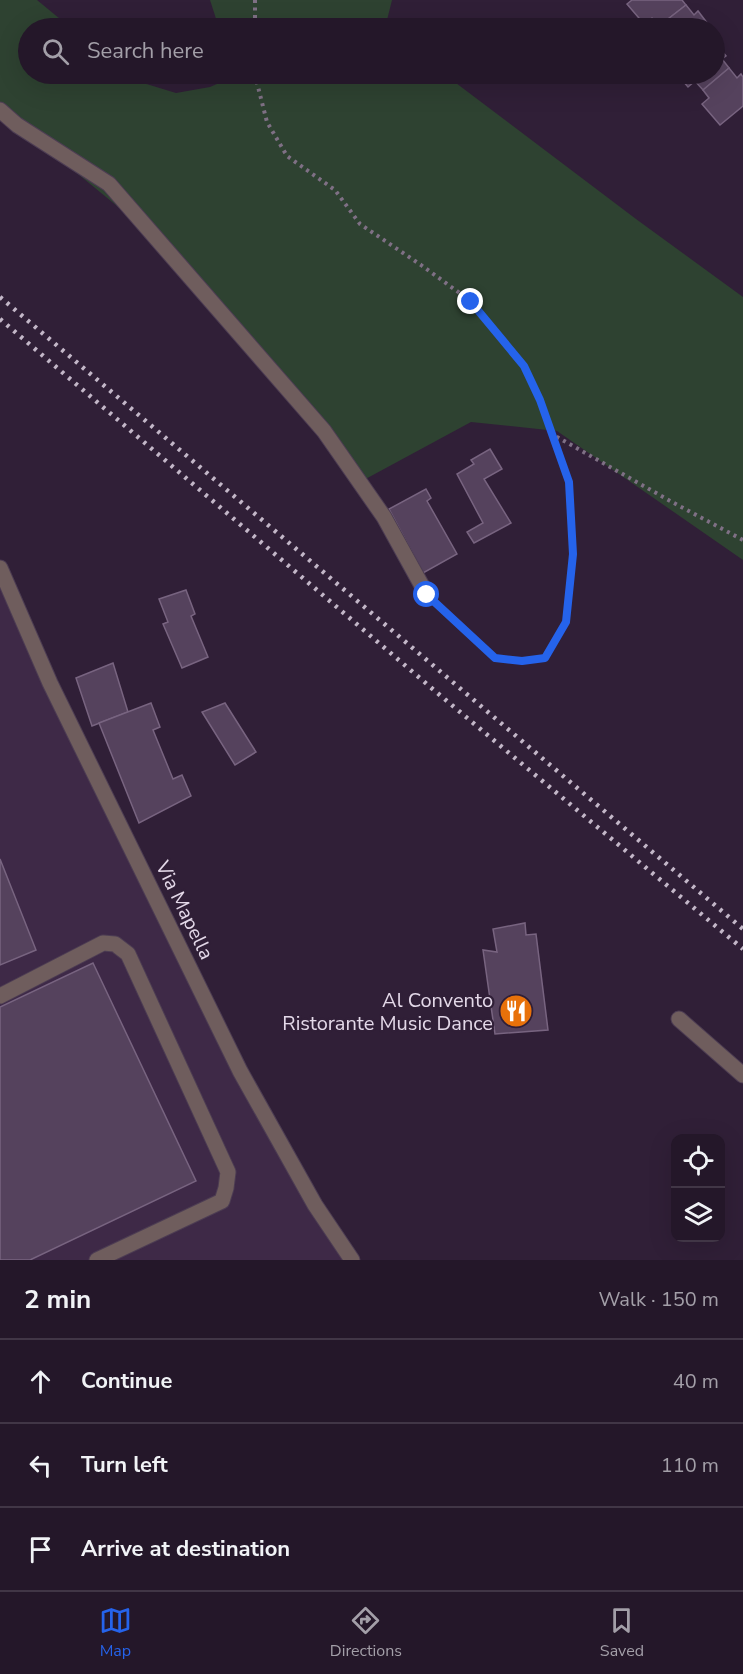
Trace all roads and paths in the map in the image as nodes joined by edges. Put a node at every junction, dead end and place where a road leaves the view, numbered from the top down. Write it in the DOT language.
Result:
graph roads {
  1 [pos="255,0"];
  2 [pos="255,18"];
  3 [pos="258,84"];
  4 [pos="0,110"];
  5 [pos="550,433"];
  6 [pos="743,540"];
  7 [pos="0,568"];
  8 [pos="427,595"];
  9 [pos="0,996"];
  10 [pos="679,1019"];
  11 [pos="743,1075"];
  12 [pos="97,1260"];
  13 [pos="352,1260"];
  1 -- 2 [label="path"];
  3 -- 5 [label="path"];
  4 -- 8 [label="street"];
  5 -- 6 [label="path"];
  5 -- 8 [label="path"];
  7 -- 13 [label="street, Via Mapella"];
  9 -- 12 [label="street"];
  10 -- 11 [label="street"];
}
